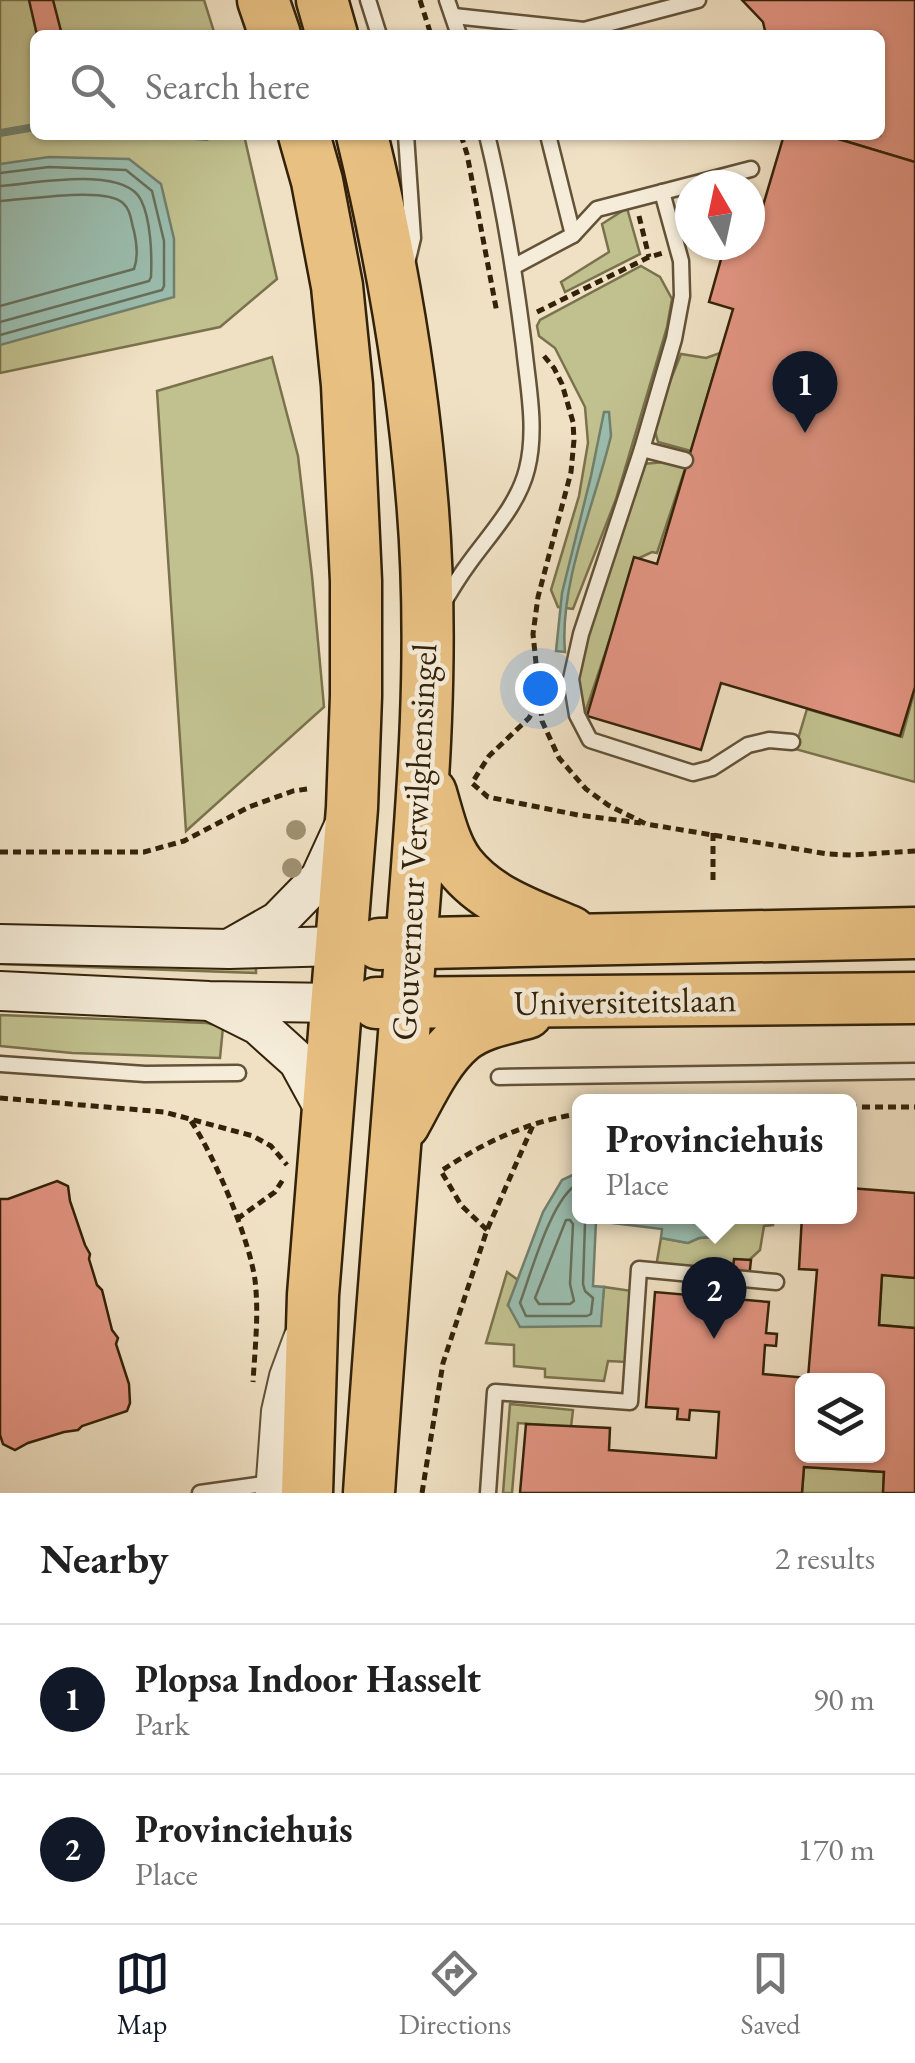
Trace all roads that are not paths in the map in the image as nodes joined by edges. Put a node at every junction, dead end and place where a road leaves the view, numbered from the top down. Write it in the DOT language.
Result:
graph roads {
  1 [pos="263,0"];
  2 [pos="322,0"];
  3 [pos="368,0"];
  4 [pos="447,0"];
  5 [pos="698,0"];
  6 [pos="454,16"];
  7 [pos="522,29"];
  8 [pos="273,30"];
  9 [pos="331,30"];
  10 [pos="377,30"];
  11 [pos="458,30"];
  12 [pos="305,140"];
  13 [pos="363,140"];
  14 [pos="406,140"];
  15 [pos="488,140"];
  16 [pos="549,140"];
  17 [pos="675,189"];
  18 [pos="662,192"];
  19 [pos="573,234"];
  20 [pos="513,267"];
  21 [pos="398,299"];
  22 [pos="642,448"];
  23 [pos="685,460"];
  24 [pos="427,632"];
  25 [pos="792,742"];
  26 [pos="425,773"];
  27 [pos="352,808"];
  28 [pos="915,932"];
  29 [pos="590,939"];
  30 [pos="412,942"];
  31 [pos="0,944"];
  32 [pos="340,946"];
  33 [pos="229,950"];
  34 [pos="0,991"];
  35 [pos="915,998"];
  36 [pos="210,1001"];
  37 [pos="407,1002"];
  38 [pos="570,1002"];
  39 [pos="336,1003"];
  40 [pos="0,1064"];
  41 [pos="915,1070"];
  42 [pos="238,1073"];
  43 [pos="499,1077"];
  44 [pos="327,1114"];
  45 [pos="395,1142"];
  46 [pos="776,1282"];
  47 [pos="283,1490"];
  48 [pos="200,1493"];
  49 [pos="369,1493"];
  50 [pos="488,1493"];
  1 -- 8 [label="highway"];
  2 -- 9 [label="highway"];
  3 -- 10 [label="lane"];
  4 -- 6 [label="lane"];
  5 -- 7 [label="lane"];
  6 -- 7 [label="lane"];
  6 -- 11 [label="lane"];
  12 -- 27 [label="highway, Gouverneur Verwilghensingel"];
  13 -- 21 [label="highway, Gouverneur Verwilghensingel"];
  14 -- 21 [label="lane"];
  15 -- 20 [label="lane"];
  16 -- 19 [label="lane"];
  17 -- 18 [label="lane"];
  18 -- 19 [label="lane"];
  18 -- 22 [label="lane"];
  19 -- 20 [label="lane"];
  20 -- 24 [label="lane"];
  21 -- 24 [label="highway, Gouverneur Verwilghensingel"];
  22 -- 23 [label="lane"];
  22 -- 25 [label="lane"];
  24 -- 26 [label="highway, Gouverneur Verwilghensingel"];
  26 -- 29 [label="highway"];
  26 -- 30 [label="highway, Gouverneur Verwilghensingel"];
  27 -- 32 [label="highway, Gouverneur Verwilghensingel"];
  27 -- 33 [label="main road"];
  28 -- 29 [label="highway, Universiteitslaan"];
  29 -- 30 [label="highway, Universiteitslaan"];
  30 -- 32 [label="highway, Universiteitslaan"];
  30 -- 37 [label="highway, Gouverneur Verwilghensingel"];
  31 -- 33 [label="main road"];
  32 -- 33 [label="main road"];
  32 -- 39 [label="highway, Gouverneur Verwilghensingel"];
  34 -- 36 [label="main road"];
  35 -- 38 [label="highway, Universiteitslaan"];
  36 -- 39 [label="main road"];
  36 -- 44 [label="main road"];
  37 -- 38 [label="highway, Universiteitslaan"];
  37 -- 39 [label="highway, Universiteitslaan"];
  37 -- 45 [label="highway, Gouverneur Verwilghensingel"];
  38 -- 45 [label="highway"];
  39 -- 44 [label="highway, Gouverneur Verwilghensingel"];
  40 -- 42 [label="lane"];
  41 -- 43 [label="lane, Universiteitslaan"];
  44 -- 47 [label="highway, Gouverneur Verwilghensingel"];
  45 -- 49 [label="highway, Gouverneur Verwilghensingel"];
  46 -- 50 [label="lane"];
  47 -- 48 [label="lane"];
}
